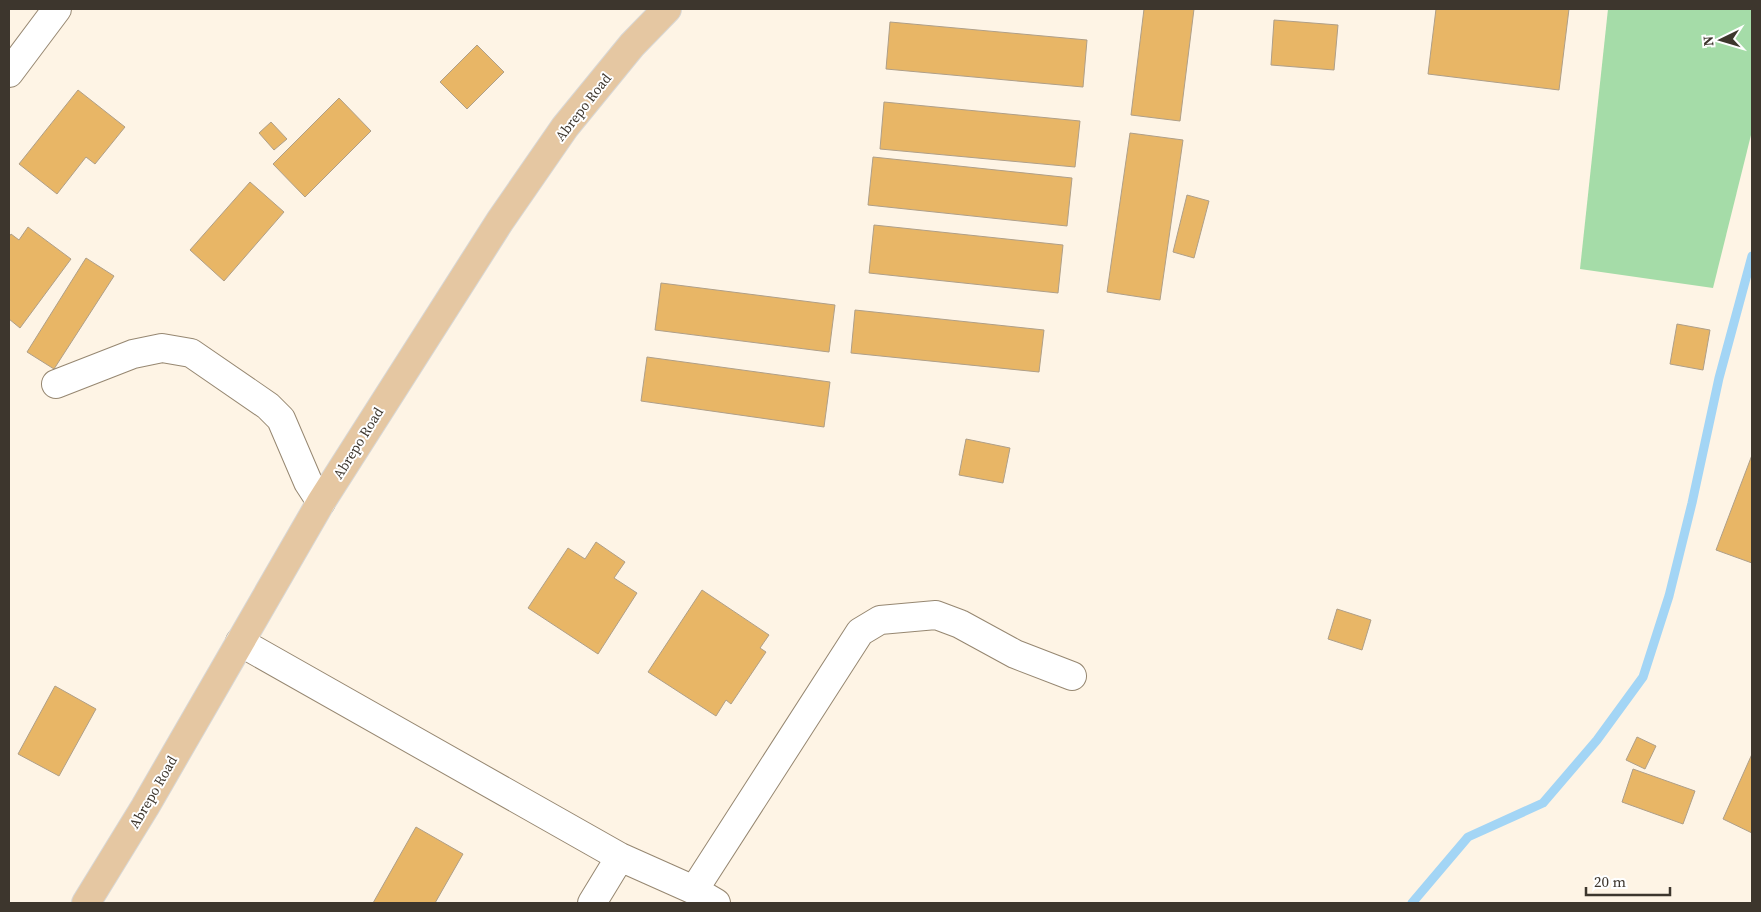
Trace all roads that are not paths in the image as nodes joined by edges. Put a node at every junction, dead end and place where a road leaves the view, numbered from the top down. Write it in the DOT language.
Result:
graph roads {
  1 [pos="57,9"];
  2 [pos="667,9"];
  3 [pos="9,73"];
  4 [pos="56,384"];
  5 [pos="321,502"];
  6 [pos="240,642"];
  7 [pos="1072,676"];
  8 [pos="620,857"];
  9 [pos="705,897"];
  10 [pos="86,903"];
  11 [pos="592,903"];
  1 -- 3 [label="street"];
  2 -- 5 [label="main road, Abrepo Road"];
  4 -- 5 [label="street"];
  5 -- 6 [label="main road, Abrepo Road"];
  6 -- 8 [label="street"];
  6 -- 10 [label="main road, Abrepo Road"];
  7 -- 9 [label="street"];
  8 -- 9 [label="street"];
  8 -- 11 [label="street"];
}
